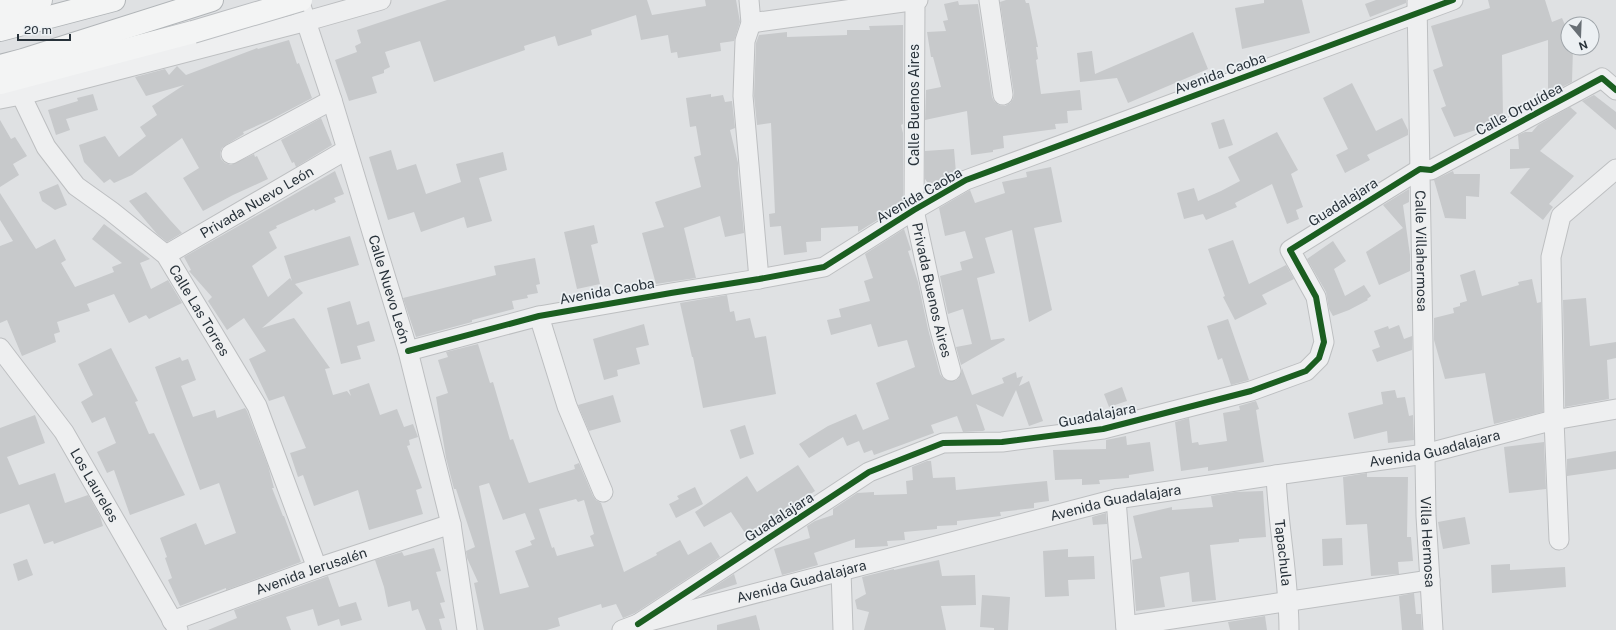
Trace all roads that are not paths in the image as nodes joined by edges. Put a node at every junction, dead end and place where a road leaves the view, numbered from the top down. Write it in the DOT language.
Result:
graph roads {
  1 [pos="41,0"];
  2 [pos="114,0"];
  3 [pos="212,0"];
  4 [pos="300,0"];
  5 [pos="381,0"];
  6 [pos="749,0"];
  7 [pos="915,0"];
  8 [pos="918,0"];
  9 [pos="989,0"];
  10 [pos="1453,0"];
  11 [pos="1417,7"];
  12 [pos="307,22"];
  13 [pos="3,23"];
  14 [pos="751,23"];
  15 [pos="0,66"];
  16 [pos="0,83"];
  17 [pos="1616,90"];
  18 [pos="21,95"];
  19 [pos="1002,95"];
  20 [pos="0,99"];
  21 [pos="332,100"];
  22 [pos="346,150"];
  23 [pos="231,154"];
  24 [pos="1616,169"];
  25 [pos="1425,170"];
  26 [pos="914,210"];
  27 [pos="166,255"];
  28 [pos="759,279"];
  29 [pos="539,316"];
  30 [pos="0,348"];
  31 [pos="408,351"];
  32 [pos="950,370"];
  33 [pos="1616,409"];
  34 [pos="1554,420"];
  35 [pos="1426,454"];
  36 [pos="1276,474"];
  37 [pos="603,492"];
  38 [pos="1116,499"];
  39 [pos="451,524"];
  40 [pos="1559,540"];
  41 [pos="317,568"];
  42 [pos="840,572"];
  43 [pos="1430,580"];
  44 [pos="1289,601"];
  45 [pos="175,625"];
  46 [pos="630,627"];
  47 [pos="1126,628"];
  48 [pos="467,630"];
  49 [pos="843,630"];
  50 [pos="1289,630"];
  51 [pos="1433,630"];
  1 -- 13 [label="main road"];
  2 -- 13 [label="main road"];
  3 -- 15 [label="main road"];
  4 -- 12 [label="street, Calle Nuevo León"];
  4 -- 16 [label="main road, bridge"];
  5 -- 12 [label="street"];
  6 -- 14 [label="street"];
  7 -- 8 [label="street"];
  7 -- 14 [label="street"];
  7 -- 26 [label="street, Calle Buenos Aires"];
  9 -- 19 [label="street"];
  10 -- 11 [label="street, Avenida Caoba"];
  11 -- 25 [label="street, Calle Villahermosa"];
  11 -- 26 [label="street, Avenida Caoba"];
  12 -- 18 [label="street"];
  12 -- 21 [label="street, Calle Nuevo León"];
  14 -- 28 [label="street"];
  17 -- 25 [label="street, Calle Orquídea"];
  18 -- 20 [label="street"];
  18 -- 27 [label="street, Calle Las Torres"];
  21 -- 22 [label="street, Calle Nuevo León"];
  21 -- 23 [label="street"];
  22 -- 27 [label="street, Privada Nuevo León"];
  22 -- 31 [label="street, Calle Nuevo León"];
  24 -- 34 [label="street"];
  25 -- 35 [label="street, Calle Villahermosa"];
  25 -- 46 [label="street, Guadalajara"];
  26 -- 28 [label="street, Avenida Caoba"];
  26 -- 32 [label="street, Privada Buenos Aires"];
  27 -- 41 [label="street, Calle Las Torres"];
  28 -- 29 [label="street, Avenida Caoba"];
  29 -- 31 [label="street, Avenida Caoba"];
  29 -- 37 [label="street"];
  30 -- 45 [label="street, Los Laureles"];
  31 -- 39 [label="street, Calle Nuevo León"];
  33 -- 34 [label="street, Avenida Guadalajara"];
  34 -- 35 [label="street, Avenida Guadalajara"];
  34 -- 40 [label="street"];
  35 -- 36 [label="street, Avenida Guadalajara"];
  35 -- 43 [label="street, Villa Hermosa"];
  36 -- 38 [label="street, Avenida Guadalajara"];
  36 -- 44 [label="street, Tapachula"];
  38 -- 42 [label="street, Avenida Guadalajara"];
  38 -- 47 [label="street"];
  39 -- 41 [label="street, Avenida Jerusalén"];
  39 -- 48 [label="street, Calle Nuevo León"];
  41 -- 45 [label="street, Avenida Jerusalén"];
  42 -- 46 [label="street, Avenida Guadalajara"];
  42 -- 49 [label="street"];
  43 -- 44 [label="street"];
  43 -- 51 [label="street, Villa Hermosa"];
  44 -- 47 [label="street"];
  44 -- 50 [label="street, Tapachula"];
}
